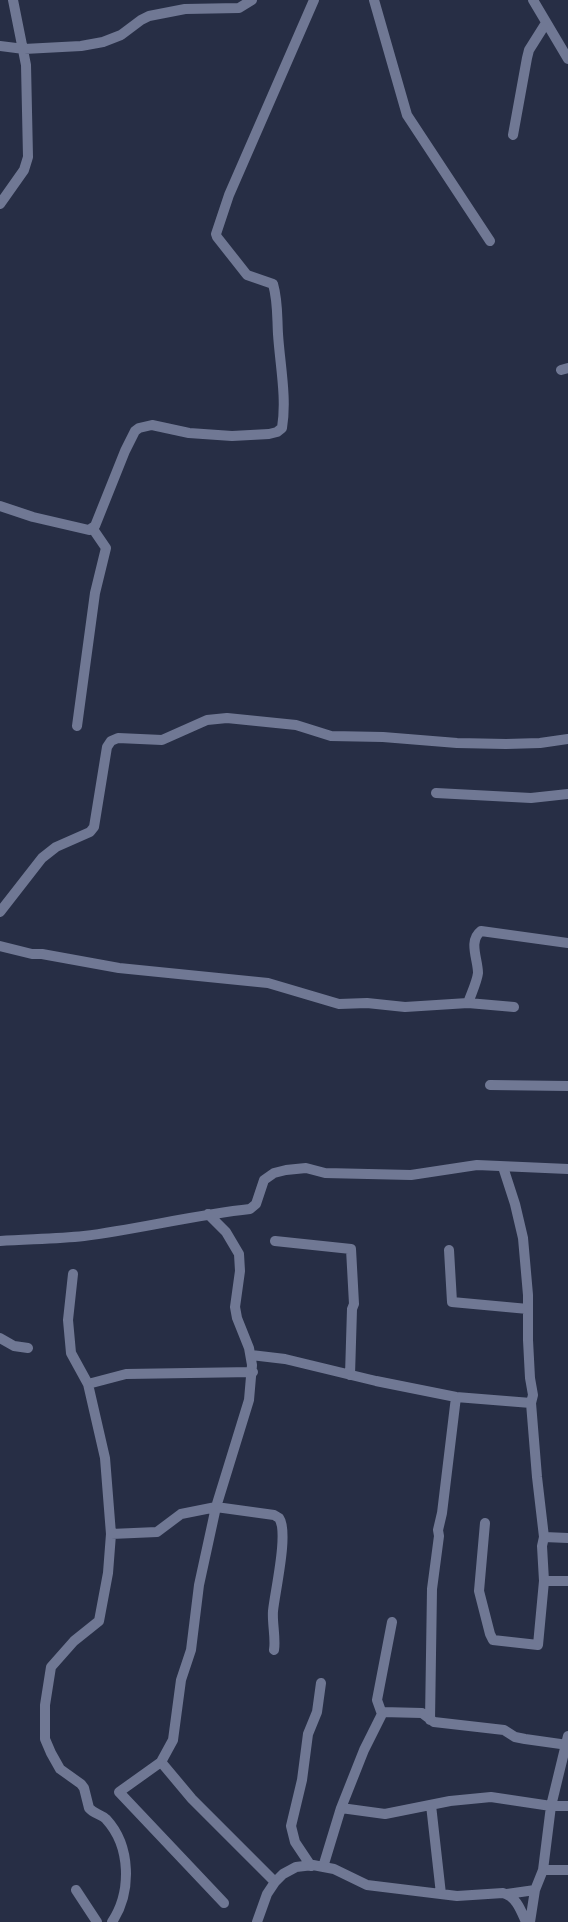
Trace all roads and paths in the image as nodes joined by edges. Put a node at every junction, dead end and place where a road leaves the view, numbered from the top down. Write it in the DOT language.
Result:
graph roads {
  1 [pos="13,0"];
  2 [pos="252,0"];
  3 [pos="314,0"];
  4 [pos="374,0"];
  5 [pos="534,0"];
  6 [pos="546,23"];
  7 [pos="0,46"];
  8 [pos="24,49"];
  9 [pos="568,59"];
  10 [pos="513,135"];
  11 [pos="0,204"];
  12 [pos="490,241"];
  13 [pos="0,506"];
  14 [pos="93,529"];
  15 [pos="77,726"];
  16 [pos="568,739"];
  17 [pos="436,794"];
  18 [pos="568,794"];
  19 [pos="0,912"];
  20 [pos="568,943"];
  21 [pos="0,946"];
  22 [pos="468,1003"];
  23 [pos="514,1007"];
  24 [pos="490,1085"];
  25 [pos="568,1086"];
  26 [pos="503,1167"];
  27 [pos="568,1168"];
  28 [pos="208,1214"];
  29 [pos="0,1241"];
  30 [pos="275,1242"];
  31 [pos="449,1250"];
  32 [pos="73,1274"];
  33 [pos="528,1309"];
  34 [pos="0,1338"];
  35 [pos="28,1348"];
  36 [pos="251,1355"];
  37 [pos="253,1372"];
  38 [pos="350,1375"];
  39 [pos="88,1384"];
  40 [pos="456,1396"];
  41 [pos="531,1403"];
  42 [pos="216,1507"];
  43 [pos="485,1523"];
  44 [pos="111,1534"];
  45 [pos="544,1537"];
  46 [pos="568,1538"];
  47 [pos="544,1581"];
  48 [pos="568,1582"];
  49 [pos="392,1622"];
  50 [pos="274,1650"];
  51 [pos="320,1683"];
  52 [pos="382,1712"];
  53 [pos="430,1720"];
  54 [pos="567,1742"];
  55 [pos="161,1762"];
  56 [pos="431,1805"];
  57 [pos="551,1806"];
  58 [pos="568,1806"];
  59 [pos="341,1808"];
  60 [pos="310,1866"];
  61 [pos="323,1867"];
  62 [pos="543,1870"];
  63 [pos="568,1870"];
  64 [pos="275,1882"];
  65 [pos="76,1890"];
  66 [pos="535,1890"];
  67 [pos="441,1894"];
  68 [pos="507,1894"];
  69 [pos="224,1903"];
  70 [pos="97,1922"];
  71 [pos="112,1922"];
  72 [pos="257,1922"];
  73 [pos="526,1922"];
  74 [pos="530,1922"];
  1 -- 8 [label="street"];
  2 -- 8 [label="street"];
  3 -- 14 [label="street"];
  4 -- 12 [label="street"];
  5 -- 6 [label="street"];
  6 -- 9 [label="street"];
  6 -- 10 [label="street"];
  7 -- 8 [label="street"];
  8 -- 11 [label="street"];
  13 -- 14 [label="street"];
  14 -- 15 [label="street"];
  16 -- 19 [label="street"];
  17 -- 18 [label="street"];
  20 -- 22 [label="street"];
  21 -- 22 [label="street"];
  22 -- 23 [label="street"];
  24 -- 25 [label="street"];
  26 -- 27 [label="street"];
  26 -- 28 [label="street"];
  26 -- 33 [label="street"];
  28 -- 29 [label="street"];
  28 -- 36 [label="street"];
  30 -- 38 [label="street"];
  31 -- 33 [label="street"];
  32 -- 39 [label="street"];
  33 -- 41 [label="street"];
  34 -- 35 [label="street"];
  36 -- 37 [label="street"];
  36 -- 38 [label="street"];
  37 -- 39 [label="street"];
  37 -- 42 [label="street"];
  38 -- 40 [label="street"];
  39 -- 44 [label="street"];
  40 -- 41 [label="street"];
  40 -- 53 [label="street"];
  41 -- 45 [label="street"];
  42 -- 44 [label="street"];
  42 -- 50 [label="street"];
  42 -- 55 [label="street"];
  43 -- 47 [label="street"];
  44 -- 71 [label="street"];
  45 -- 46 [label="street"];
  45 -- 47 [label="street"];
  47 -- 48 [label="street"];
  49 -- 52 [label="street"];
  51 -- 60 [label="street"];
  52 -- 53 [label="street"];
  52 -- 59 [label="street"];
  53 -- 54 [label="street"];
  54 -- 57 [label="street"];
  55 -- 64 [label="street"];
  55 -- 69 [label="street"];
  56 -- 57 [label="street"];
  56 -- 59 [label="street"];
  56 -- 67 [label="street"];
  57 -- 58 [label="street"];
  57 -- 62 [label="street"];
  59 -- 61 [label="street"];
  60 -- 61 [label="street"];
  60 -- 64 [label="street"];
  61 -- 67 [label="street"];
  62 -- 63 [label="street"];
  62 -- 66 [label="street"];
  64 -- 72 [label="street"];
  65 -- 70 [label="street"];
  66 -- 68 [label="street"];
  66 -- 74 [label="street"];
  67 -- 68 [label="street"];
  68 -- 73 [label="street"];
}
